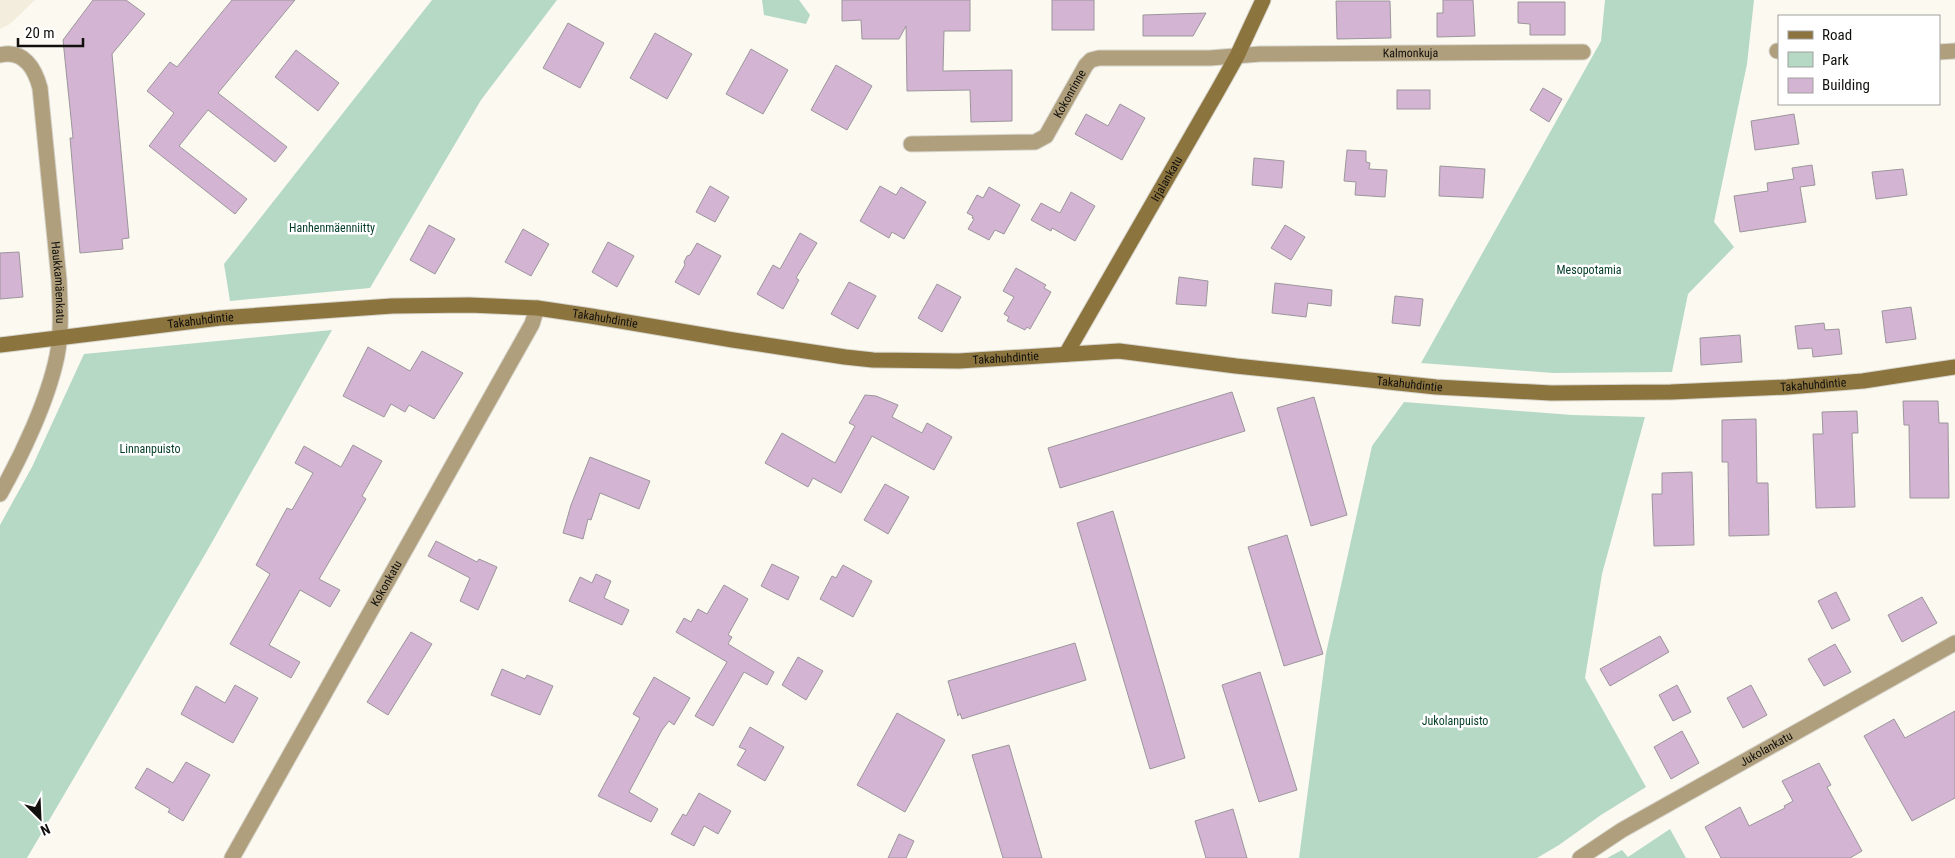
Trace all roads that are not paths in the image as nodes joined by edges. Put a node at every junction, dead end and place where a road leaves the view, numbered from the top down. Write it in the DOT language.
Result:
graph roads {
  1 [pos="1263,0"];
  2 [pos="1955,51"];
  3 [pos="1583,52"];
  4 [pos="1940,52"];
  5 [pos="0,55"];
  6 [pos="1236,56"];
  7 [pos="910,144"];
  8 [pos="537,308"];
  9 [pos="60,338"];
  10 [pos="0,345"];
  11 [pos="1066,354"];
  12 [pos="1955,367"];
  13 [pos="0,494"];
  14 [pos="1955,643"];
  15 [pos="232,858"];
  16 [pos="1580,858"];
  1 -- 6 [label="street, Irjalankatu"];
  2 -- 4 [label="street"];
  3 -- 6 [label="street, Kalmonkuja"];
  5 -- 9 [label="street, Haukkamäenkatu"];
  6 -- 7 [label="street, Kokonrinne"];
  6 -- 11 [label="street, Irjalankatu"];
  8 -- 9 [label="street, Takahuhdintie"];
  8 -- 11 [label="street, Takahuhdintie"];
  8 -- 15 [label="street, Kokonkatu"];
  9 -- 10 [label="street, Takahuhdintie"];
  9 -- 13 [label="street, Haukkamäenkatu"];
  11 -- 12 [label="street, Takahuhdintie"];
  14 -- 16 [label="street, Jukolankatu"];
}
